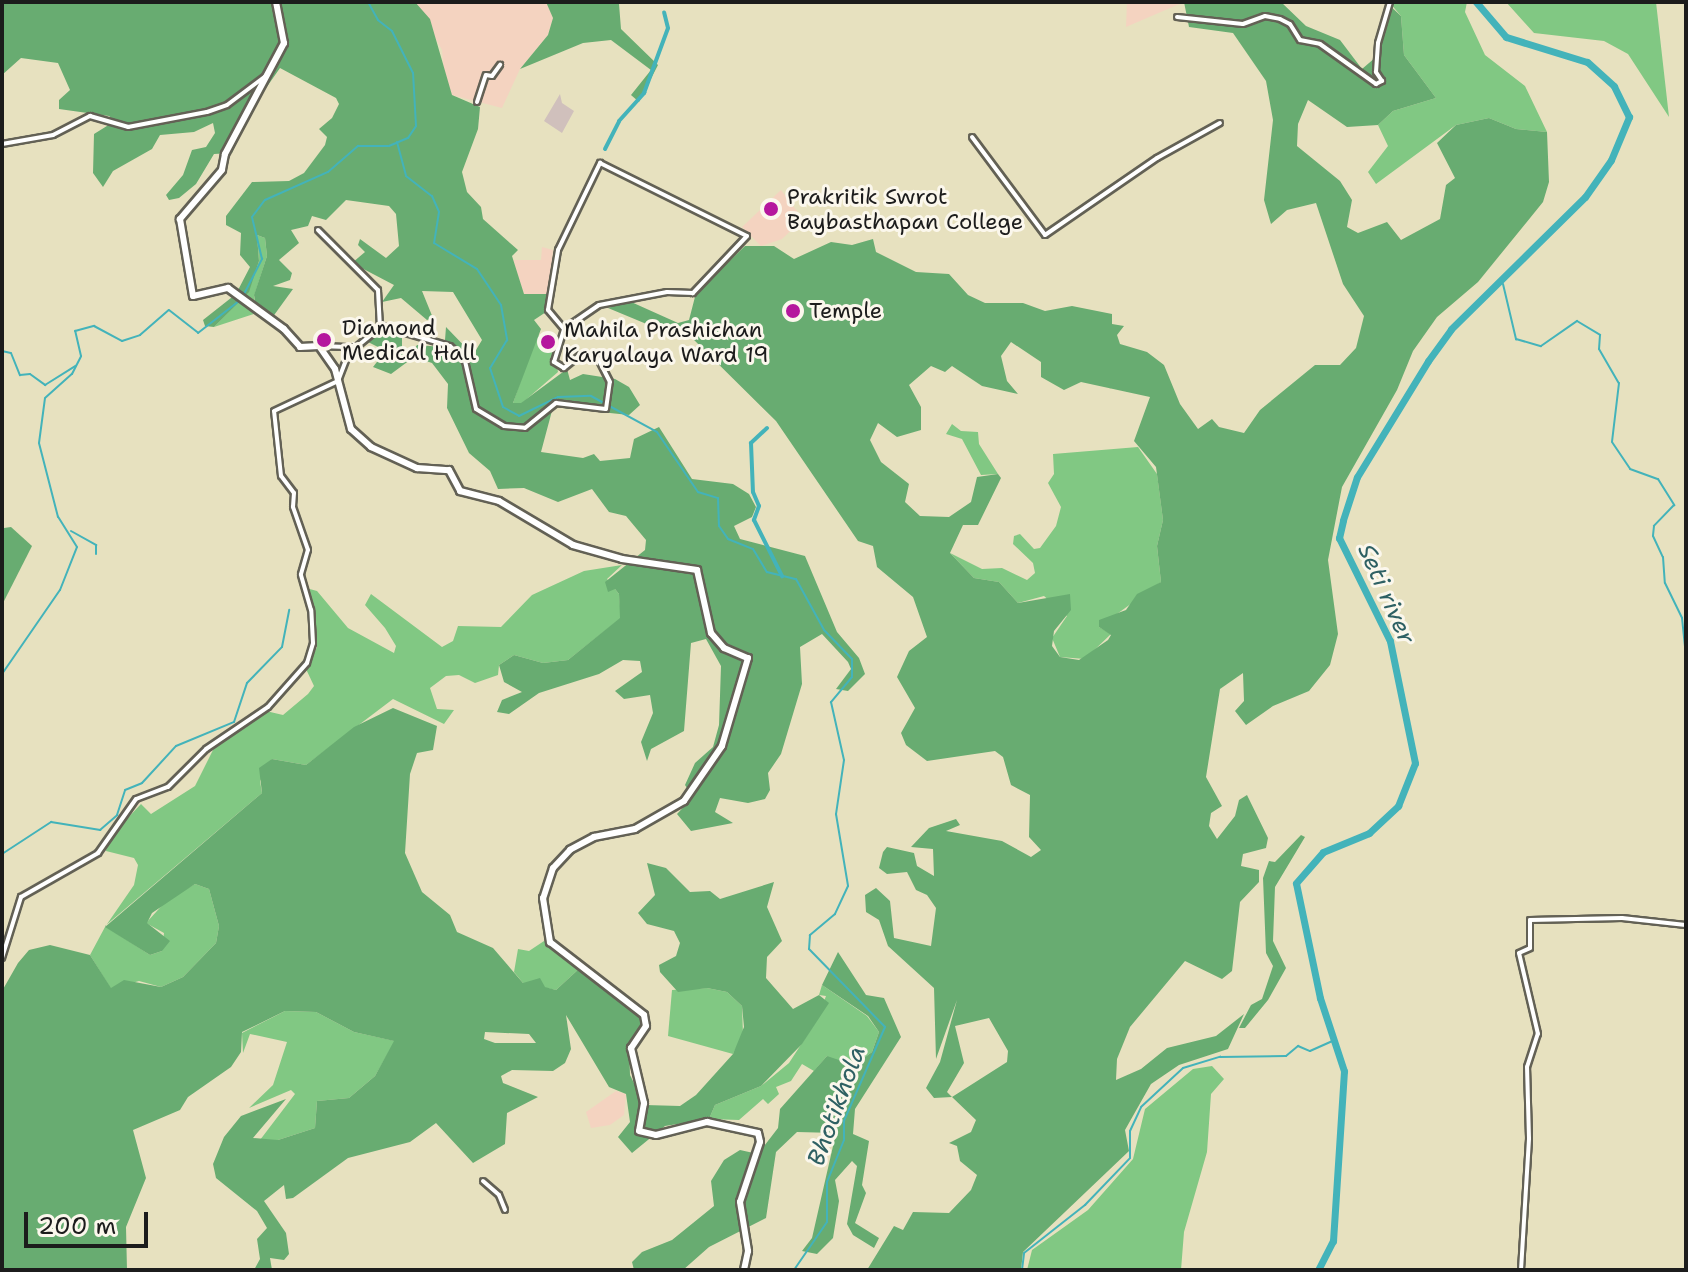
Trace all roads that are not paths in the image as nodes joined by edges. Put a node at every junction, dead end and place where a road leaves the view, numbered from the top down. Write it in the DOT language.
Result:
graph roads {
  1 [pos="276,2"];
  2 [pos="1390,2"];
  3 [pos="1177,17"];
  4 [pos="500,65"];
  5 [pos="269,74"];
  6 [pos="477,102"];
  7 [pos="1220,123"];
  8 [pos="972,137"];
  9 [pos="2,144"];
  10 [pos="318,230"];
  11 [pos="380,327"];
  12 [pos="564,329"];
  13 [pos="319,346"];
  14 [pos="356,346"];
  15 [pos="338,381"];
  16 [pos="1686,925"];
  17 [pos="2,958"];
  18 [pos="483,1181"];
  19 [pos="505,1210"];
  20 [pos="744,1270"];
  21 [pos="1521,1270"];
  1 -- 5 [label="main road"];
  2 -- 3 [label="street"];
  4 -- 6 [label="street"];
  5 -- 9 [label="street"];
  5 -- 13 [label="main road"];
  7 -- 8 [label="street"];
  10 -- 11 [label="street"];
  11 -- 12 [label="street"];
  11 -- 14 [label="street"];
  12 -- 12 [label="street"];
  13 -- 14 [label="street"];
  13 -- 15 [label="main road"];
  14 -- 15 [label="street"];
  15 -- 17 [label="street"];
  15 -- 20 [label="main road"];
  16 -- 21 [label="street"];
  18 -- 19 [label="street"];
}
